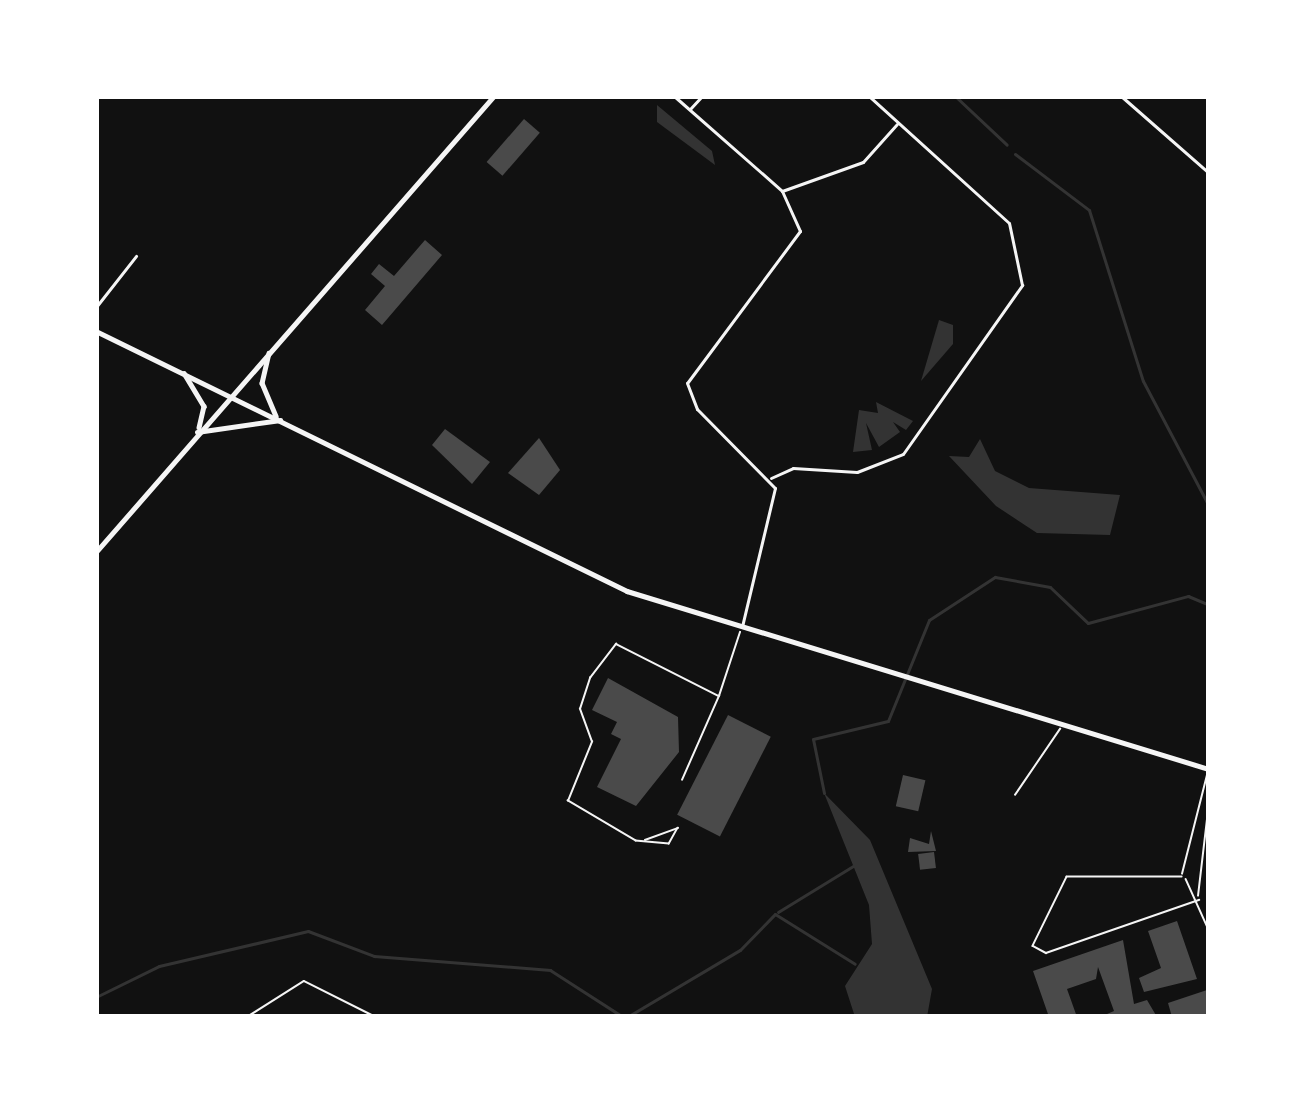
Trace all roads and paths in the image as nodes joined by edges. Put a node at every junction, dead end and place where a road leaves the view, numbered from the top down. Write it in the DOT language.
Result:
graph roads {
  1 [pos="494,96"];
  2 [pos="674,96"];
  3 [pos="701,96"];
  4 [pos="868,96"];
  5 [pos="1121,96"];
  6 [pos="689,110"];
  7 [pos="898,122"];
  8 [pos="1209,173"];
  9 [pos="782,191"];
  10 [pos="136,256"];
  11 [pos="96,307"];
  12 [pos="96,331"];
  13 [pos="271,348"];
  14 [pos="183,372"];
  15 [pos="230,394"];
  16 [pos="279,418"];
  17 [pos="197,432"];
  18 [pos="771,478"];
  19 [pos="96,552"];
  20 [pos="741,628"];
  21 [pos="719,695"];
  22 [pos="1064,724"];
  23 [pos="1209,769"];
  24 [pos="682,781"];
  25 [pos="1015,795"];
  26 [pos="1209,802"];
  27 [pos="645,841"];
  28 [pos="1182,877"];
  29 [pos="1199,900"];
  30 [pos="1209,930"];
  31 [pos="248,1017"];
  32 [pos="376,1017"];
  1 -- 13 [label="main road"];
  2 -- 6 [label="street"];
  3 -- 6 [label="street"];
  4 -- 7 [label="street"];
  5 -- 8 [label="street"];
  6 -- 9 [label="street"];
  7 -- 9 [label="street"];
  7 -- 18 [label="street"];
  9 -- 18 [label="street"];
  10 -- 11 [label="street"];
  12 -- 14 [label="main road"];
  13 -- 15 [label="main road"];
  13 -- 16 [label="main road"];
  14 -- 15 [label="main road"];
  14 -- 17 [label="main road"];
  15 -- 16 [label="main road"];
  15 -- 17 [label="main road"];
  16 -- 17 [label="main road"];
  16 -- 20 [label="main road"];
  17 -- 19 [label="main road"];
  18 -- 20 [label="street"];
  20 -- 21 [label="lane"];
  20 -- 22 [label="main road"];
  21 -- 24 [label="lane"];
  21 -- 27 [label="lane"];
  22 -- 23 [label="main road"];
  22 -- 25 [label="lane"];
  23 -- 28 [label="lane"];
  26 -- 29 [label="lane"];
  27 -- 27 [label="lane"];
  28 -- 29 [label="lane"];
  28 -- 29 [label="lane"];
  29 -- 30 [label="lane"];
  31 -- 32 [label="path"];
}
